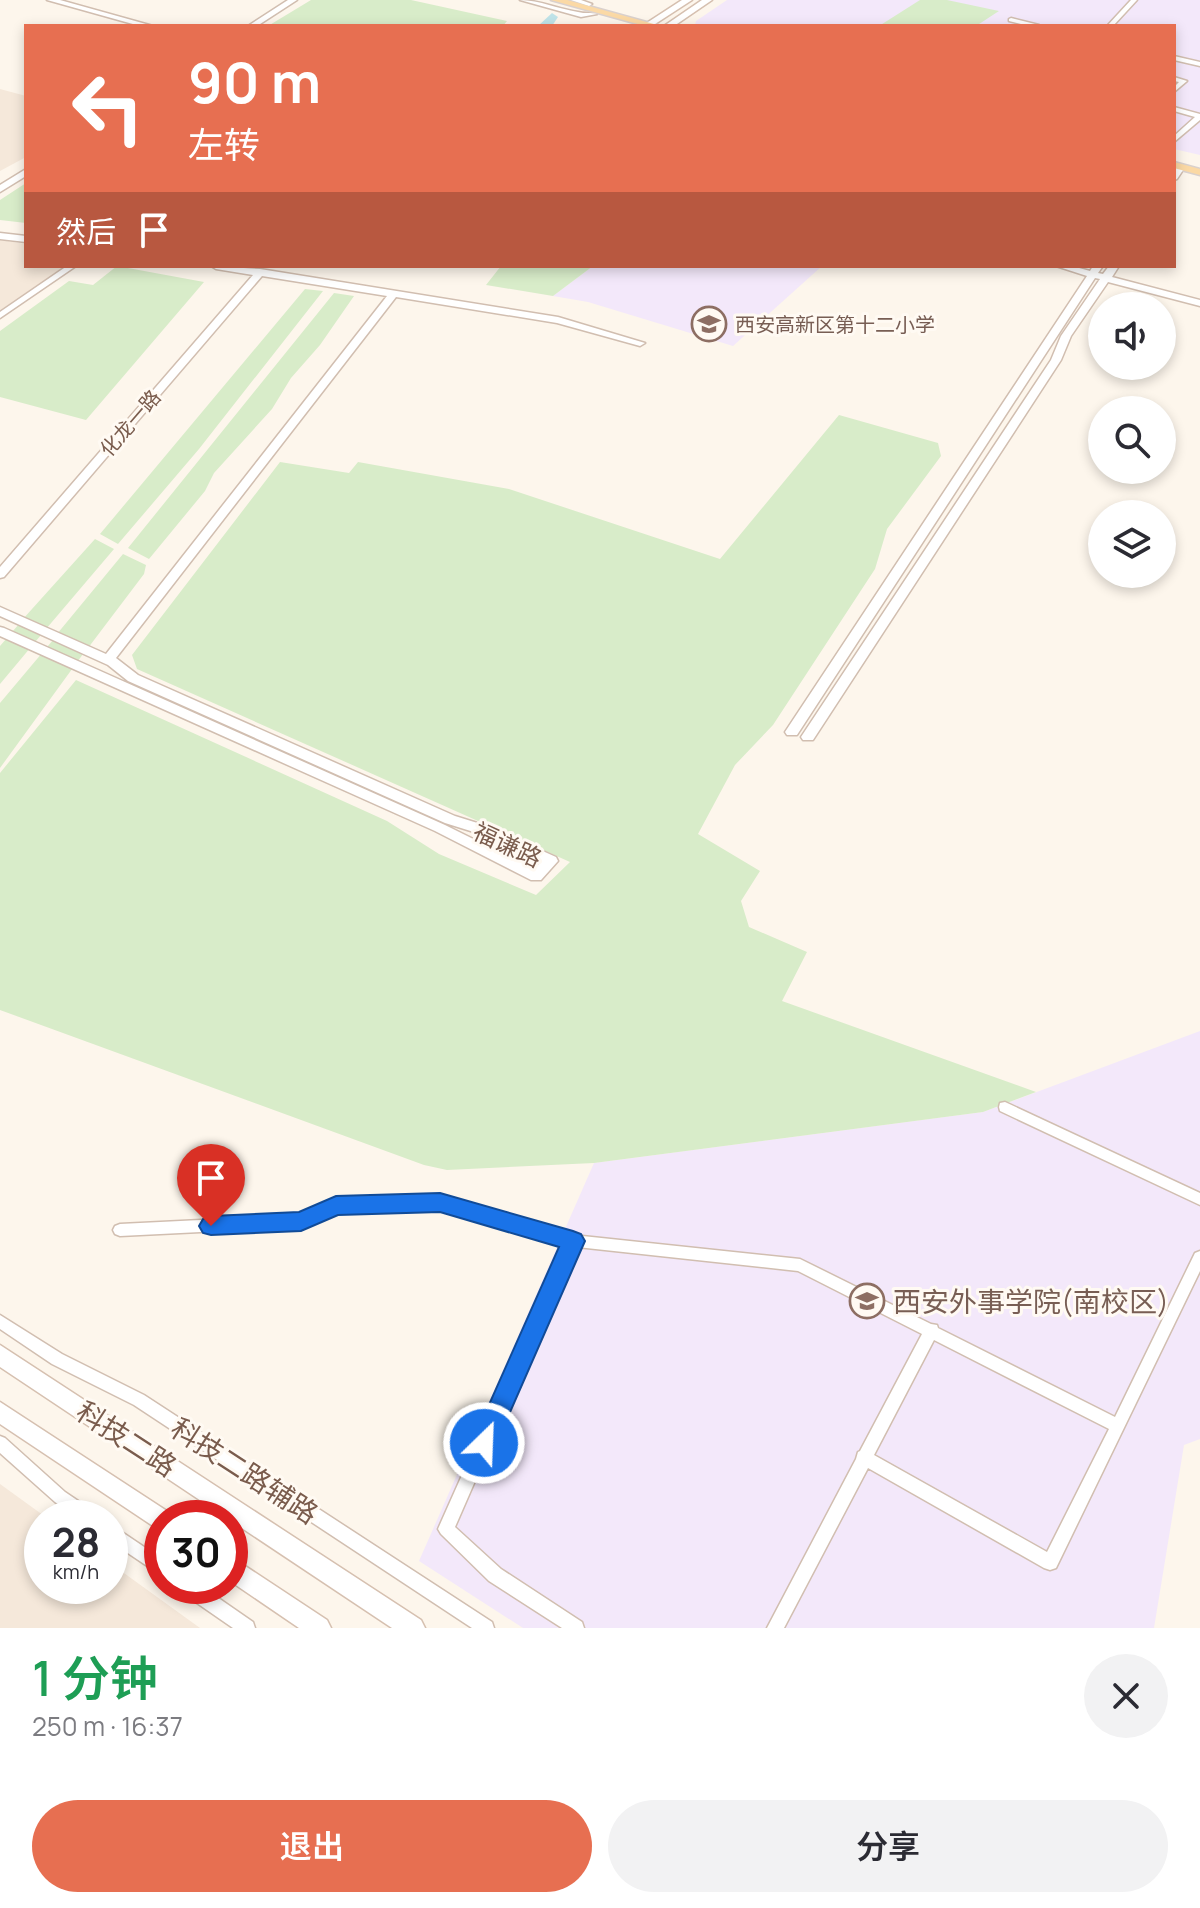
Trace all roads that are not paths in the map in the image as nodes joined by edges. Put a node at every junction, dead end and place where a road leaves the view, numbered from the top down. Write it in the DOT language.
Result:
graph roads {
  1 [pos="51,0"];
  2 [pos="283,0"];
  3 [pos="293,0"];
  4 [pos="523,0"];
  5 [pos="540,0"];
  6 [pos="556,0"];
  7 [pos="574,0"];
  8 [pos="688,0"];
  9 [pos="708,0"];
  10 [pos="1134,0"];
  11 [pos="590,6"];
  12 [pos="1011,20"];
  13 [pos="141,24"];
  14 [pos="246,24"];
  15 [pos="255,24"];
  16 [pos="633,24"];
  17 [pos="648,24"];
  18 [pos="652,24"];
  19 [pos="671,24"];
  20 [pos="1028,24"];
  21 [pos="1112,24"];
  22 [pos="1176,58"];
  23 [pos="1200,64"];
  24 [pos="1176,110"];
  25 [pos="1200,116"];
  26 [pos="1176,126"];
  27 [pos="1186,129"];
  28 [pos="1176,138"];
  29 [pos="24,166"];
  30 [pos="1176,167"];
  31 [pos="1200,169"];
  32 [pos="24,173"];
  33 [pos="0,182"];
  34 [pos="0,189"];
  35 [pos="0,236"];
  36 [pos="24,239"];
  37 [pos="69,268"];
  38 [pos="231,268"];
  39 [pos="1072,268"];
  40 [pos="260,272"];
  41 [pos="1099,273"];
  42 [pos="394,294"];
  43 [pos="1200,303"];
  44 [pos="0,316"];
  45 [pos="640,343"];
  46 [pos="0,574"];
  47 [pos="0,611"];
  48 [pos="0,631"];
  49 [pos="108,660"];
  50 [pos="792,732"];
  51 [pos="808,737"];
  52 [pos="1005,1107"];
  53 [pos="1200,1199"];
  54 [pos="120,1230"];
  55 [pos="573,1241"];
  56 [pos="1200,1257"];
  57 [pos="1195,1283"];
  58 [pos="0,1321"];
  59 [pos="932,1330"];
  60 [pos="0,1355"];
  61 [pos="0,1412"];
  62 [pos="1118,1426"];
  63 [pos="0,1443"];
  64 [pos="863,1457"];
  65 [pos="64,1500"];
  66 [pos="144,1509"];
  67 [pos="248,1579"];
  68 [pos="213,1604"];
  69 [pos="247,1628"];
  70 [pos="319,1628"];
  71 [pos="413,1628"];
  72 [pos="486,1628"];
  73 [pos="576,1628"];
  74 [pos="775,1628"];
  1 -- 13 [label="street"];
  2 -- 14 [label="street"];
  3 -- 15 [label="street"];
  4 -- 11 [label="street"];
  5 -- 11 [label="main road"];
  6 -- 11 [label="main road"];
  7 -- 11 [label="street"];
  8 -- 18 [label="main road"];
  9 -- 19 [label="main road"];
  10 -- 21 [label="street"];
  11 -- 16 [label="main road"];
  11 -- 17 [label="main road"];
  12 -- 20 [label="street"];
  22 -- 23 [label="street"];
  24 -- 25 [label="street"];
  25 -- 27 [label="street"];
  26 -- 27 [label="street"];
  27 -- 28 [label="street"];
  29 -- 33 [label="street"];
  30 -- 31 [label="main road"];
  32 -- 34 [label="street"];
  35 -- 36 [label="street"];
  37 -- 44 [label="street"];
  38 -- 40 [label="street"];
  39 -- 41 [label="street"];
  40 -- 42 [label="street"];
  40 -- 46 [label="street, 化龙一路"];
  41 -- 43 [label="street"];
  41 -- 50 [label="street"];
  41 -- 51 [label="street"];
  42 -- 45 [label="street"];
  42 -- 49 [label="street"];
  47 -- 49 [label="street, 福谦路"];
  48 -- 49 [label="street, 福谦路"];
  52 -- 53 [label="street"];
  54 -- 55 [label="street"];
  55 -- 59 [label="street"];
  55 -- 73 [label="street"];
  56 -- 57 [label="street"];
  57 -- 62 [label="street"];
  58 -- 72 [label="street, 科技二路辅路"];
  59 -- 62 [label="street"];
  59 -- 64 [label="street"];
  60 -- 71 [label="main road, 科技二路"];
  61 -- 66 [label="main road, 科技二路"];
  62 -- 64 [label="street"];
  63 -- 65 [label="street"];
  64 -- 74 [label="street"];
  67 -- 70 [label="main road"];
  68 -- 69 [label="street"];
}
